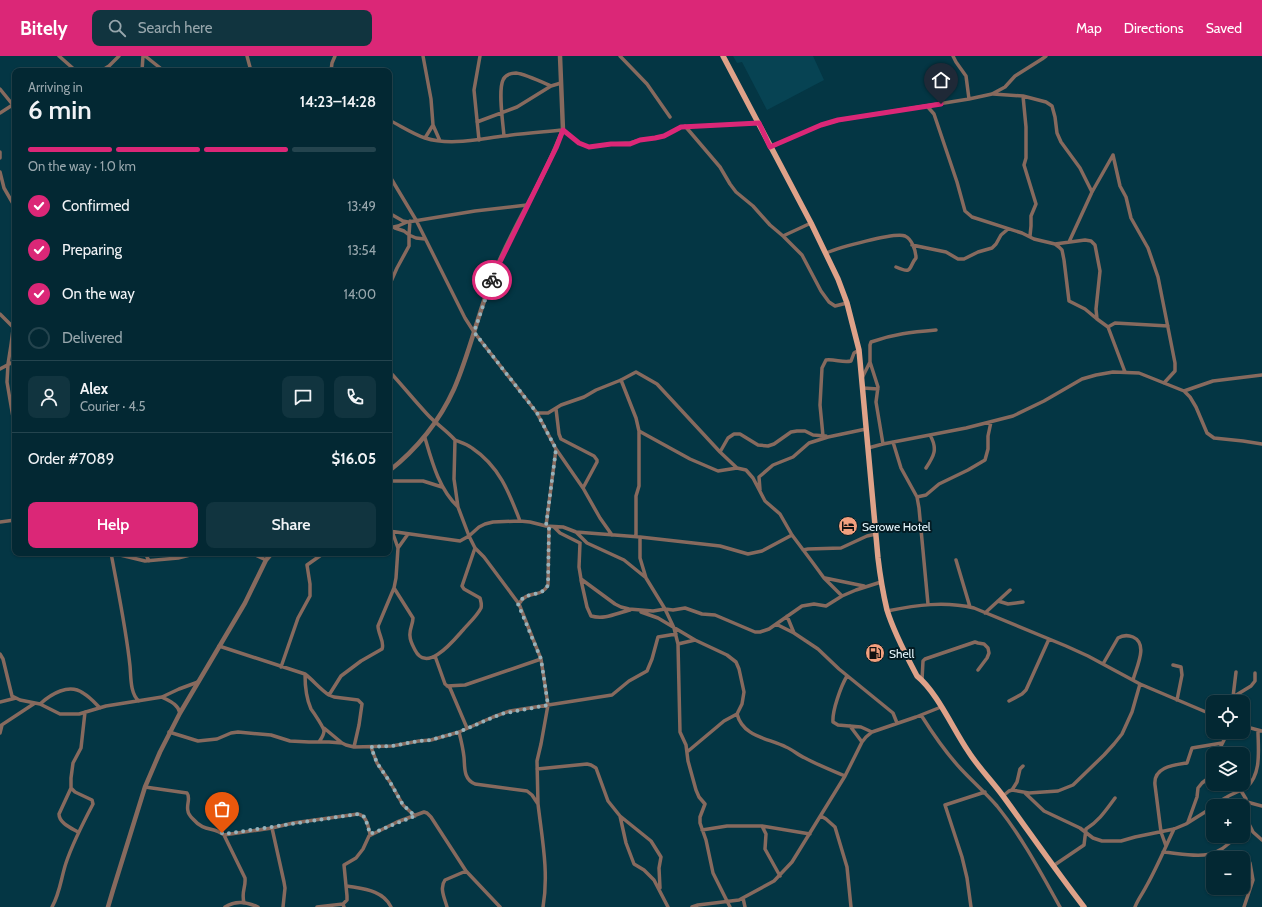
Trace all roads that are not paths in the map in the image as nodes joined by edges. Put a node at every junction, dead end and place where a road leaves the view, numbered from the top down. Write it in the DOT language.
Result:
graph roads {
  1 [pos="59,56"];
  2 [pos="119,56"];
  3 [pos="144,56"];
  4 [pos="247,56"];
  5 [pos="335,56"];
  6 [pos="423,56"];
  7 [pos="480,56"];
  8 [pos="560,56"];
  9 [pos="620,56"];
  10 [pos="723,56"];
  11 [pos="953,56"];
  12 [pos="1046,56"];
  13 [pos="73,68"];
  14 [pos="106,68"];
  15 [pos="142,68"];
  16 [pos="160,68"];
  17 [pos="250,68"];
  18 [pos="331,68"];
  19 [pos="561,83"];
  20 [pos="551,86"];
  21 [pos="0,89"];
  22 [pos="992,94"];
  23 [pos="1023,96"];
  24 [pos="968,99"];
  25 [pos="12,102"];
  26 [pos="12,105"];
  27 [pos="927,106"];
  28 [pos="0,113"];
  29 [pos="502,113"];
  30 [pos="670,117"];
  31 [pos="392,122"];
  32 [pos="477,122"];
  33 [pos="759,123"];
  34 [pos="433,125"];
  35 [pos="685,126"];
  36 [pos="563,130"];
  37 [pos="504,136"];
  38 [pos="425,138"];
  39 [pos="479,140"];
  40 [pos="440,141"];
  41 [pos="770,147"];
  42 [pos="0,152"];
  43 [pos="0,158"];
  44 [pos="0,172"];
  45 [pos="392,180"];
  46 [pos="1092,192"];
  47 [pos="12,202"];
  48 [pos="527,206"];
  49 [pos="392,215"];
  50 [pos="416,220"];
  51 [pos="409,221"];
  52 [pos="811,223"];
  53 [pos="392,228"];
  54 [pos="392,228"];
  55 [pos="1008,229"];
  56 [pos="409,235"];
  57 [pos="783,236"];
  58 [pos="1030,236"];
  59 [pos="425,239"];
  60 [pos="1069,242"];
  61 [pos="1055,244"];
  62 [pos="912,245"];
  63 [pos="826,253"];
  64 [pos="896,267"];
  65 [pos="392,278"];
  66 [pos="847,303"];
  67 [pos="0,314"];
  68 [pos="1097,319"];
  69 [pos="12,326"];
  70 [pos="1108,326"];
  71 [pos="1168,326"];
  72 [pos="936,330"];
  73 [pos="474,332"];
  74 [pos="12,336"];
  75 [pos="11,345"];
  76 [pos="859,350"];
  77 [pos="12,362"];
  78 [pos="870,362"];
  79 [pos="8,364"];
  80 [pos="0,369"];
  81 [pos="1125,372"];
  82 [pos="392,374"];
  83 [pos="1262,375"];
  84 [pos="862,378"];
  85 [pos="621,380"];
  86 [pos="1164,383"];
  87 [pos="863,388"];
  88 [pos="878,389"];
  89 [pos="1184,391"];
  90 [pos="556,408"];
  91 [pos="12,411"];
  92 [pos="537,413"];
  93 [pos="435,422"];
  94 [pos="991,422"];
  95 [pos="866,429"];
  96 [pos="640,431"];
  97 [pos="930,435"];
  98 [pos="826,436"];
  99 [pos="425,438"];
  100 [pos="455,440"];
  101 [pos="893,442"];
  102 [pos="883,444"];
  103 [pos="1262,444"];
  104 [pos="868,448"];
  105 [pos="556,449"];
  106 [pos="720,452"];
  107 [pos="737,468"];
  108 [pos="926,468"];
  109 [pos="392,469"];
  110 [pos="749,474"];
  111 [pos="760,477"];
  112 [pos="392,481"];
  113 [pos="442,487"];
  114 [pos="583,488"];
  115 [pos="760,491"];
  116 [pos="917,497"];
  117 [pos="458,507"];
  118 [pos="12,520"];
  119 [pos="520,521"];
  120 [pos="0,522"];
  121 [pos="548,526"];
  122 [pos="554,527"];
  123 [pos="392,531"];
  124 [pos="576,532"];
  125 [pos="392,533"];
  126 [pos="408,534"];
  127 [pos="876,534"];
  128 [pos="612,535"];
  129 [pos="792,535"];
  130 [pos="469,536"];
  131 [pos="638,537"];
  132 [pos="580,543"];
  133 [pos="587,543"];
  134 [pos="398,548"];
  135 [pos="475,548"];
  136 [pos="803,550"];
  137 [pos="112,556"];
  138 [pos="122,556"];
  139 [pos="143,556"];
  140 [pos="146,556"];
  141 [pos="186,556"];
  142 [pos="257,556"];
  143 [pos="269,556"];
  144 [pos="320,556"];
  145 [pos="266,560"];
  146 [pos="956,560"];
  147 [pos="140,561"];
  148 [pos="149,561"];
  149 [pos="646,578"];
  150 [pos="824,578"];
  151 [pos="581,579"];
  152 [pos="881,582"];
  153 [pos="865,587"];
  154 [pos="394,588"];
  155 [pos="1010,590"];
  156 [pos="842,596"];
  157 [pos="998,601"];
  158 [pos="1023,602"];
  159 [pos="518,604"];
  160 [pos="928,604"];
  161 [pos="970,607"];
  162 [pos="665,609"];
  163 [pos="634,610"];
  164 [pos="638,610"];
  165 [pos="888,611"];
  166 [pos="985,613"];
  167 [pos="787,616"];
  168 [pos="776,624"];
  169 [pos="674,628"];
  170 [pos="794,633"];
  171 [pos="676,634"];
  172 [pos="1049,639"];
  173 [pos="695,640"];
  174 [pos="678,644"];
  175 [pos="219,646"];
  176 [pos="0,654"];
  177 [pos="435,656"];
  178 [pos="541,659"];
  179 [pos="1103,664"];
  180 [pos="1173,665"];
  181 [pos="281,667"];
  182 [pos="978,670"];
  183 [pos="1236,672"];
  184 [pos="1255,673"];
  185 [pos="305,674"];
  186 [pos="847,676"];
  187 [pos="922,680"];
  188 [pos="1133,680"];
  189 [pos="199,682"];
  190 [pos="1140,684"];
  191 [pos="447,686"];
  192 [pos="329,695"];
  193 [pos="1233,695"];
  194 [pos="1236,695"];
  195 [pos="162,697"];
  196 [pos="16,698"];
  197 [pos="1177,700"];
  198 [pos="139,701"];
  199 [pos="1009,701"];
  200 [pos="0,702"];
  201 [pos="38,704"];
  202 [pos="548,705"];
  203 [pos="941,707"];
  204 [pos="100,708"];
  205 [pos="85,712"];
  206 [pos="1206,712"];
  207 [pos="180,713"];
  208 [pos="736,714"];
  209 [pos="921,715"];
  210 [pos="897,723"];
  211 [pos="1,725"];
  212 [pos="850,726"];
  213 [pos="323,727"];
  214 [pos="467,728"];
  215 [pos="1250,728"];
  216 [pos="1260,731"];
  217 [pos="169,732"];
  218 [pos="459,732"];
  219 [pos="872,732"];
  220 [pos="0,733"];
  221 [pos="1224,739"];
  222 [pos="319,742"];
  223 [pos="862,742"];
  224 [pos="342,743"];
  225 [pos="1222,743"];
  226 [pos="354,747"];
  227 [pos="371,747"];
  228 [pos="1220,747"];
  229 [pos="687,752"];
  230 [pos="1023,766"];
  231 [pos="537,769"];
  232 [pos="844,776"];
  233 [pos="1206,780"];
  234 [pos="1250,783"];
  235 [pos="145,786"];
  236 [pos="71,788"];
  237 [pos="1012,790"];
  238 [pos="1240,791"];
  239 [pos="984,792"];
  240 [pos="1025,793"];
  241 [pos="1003,796"];
  242 [pos="1115,798"];
  243 [pos="1223,799"];
  244 [pos="1250,803"];
  245 [pos="538,804"];
  246 [pos="1262,806"];
  247 [pos="1206,811"];
  248 [pos="415,816"];
  249 [pos="620,816"];
  250 [pos="820,816"];
  251 [pos="1187,823"];
  252 [pos="762,826"];
  253 [pos="1250,826"];
  254 [pos="272,828"];
  255 [pos="1174,829"];
  256 [pos="702,830"];
  257 [pos="78,832"];
  258 [pos="1086,832"];
  259 [pos="1161,832"];
  260 [pos="224,834"];
  261 [pos="370,834"];
  262 [pos="810,834"];
  263 [pos="1262,840"];
  264 [pos="1230,843"];
  265 [pos="1166,846"];
  266 [pos="1163,852"];
  267 [pos="1250,863"];
  268 [pos="1053,866"];
  269 [pos="466,871"];
  270 [pos="780,876"];
  271 [pos="347,886"];
  272 [pos="1250,889"];
  273 [pos="660,890"];
  274 [pos="1248,895"];
  275 [pos="743,898"];
  276 [pos="727,901"];
  277 [pos="244,903"];
  278 [pos="343,906"];
  279 [pos="52,907"];
  280 [pos="108,907"];
  281 [pos="225,907"];
  282 [pos="258,907"];
  283 [pos="283,907"];
  284 [pos="317,907"];
  285 [pos="391,907"];
  286 [pos="447,907"];
  287 [pos="500,907"];
  288 [pos="543,907"];
  289 [pos="668,907"];
  290 [pos="692,907"];
  291 [pos="730,907"];
  292 [pos="745,907"];
  293 [pos="852,907"];
  294 [pos="971,907"];
  295 [pos="1060,907"];
  296 [pos="1084,907"];
  297 [pos="1136,907"];
  298 [pos="1244,907"];
  1 -- 13 [label="street"];
  2 -- 14 [label="street"];
  3 -- 15 [label="street"];
  3 -- 16 [label="street"];
  4 -- 17 [label="street"];
  5 -- 18 [label="street"];
  6 -- 34 [label="street"];
  7 -- 32 [label="street"];
  8 -- 19 [label="street"];
  9 -- 30 [label="street"];
  10 -- 33 [label="main road"];
  11 -- 24 [label="street"];
  12 -- 22 [label="street"];
  19 -- 20 [label="street"];
  19 -- 36 [label="street"];
  20 -- 29 [label="street"];
  20 -- 29 [label="street"];
  21 -- 25 [label="street"];
  22 -- 23 [label="street"];
  22 -- 24 [label="street"];
  23 -- 46 [label="street"];
  23 -- 58 [label="street"];
  24 -- 27 [label="street"];
  26 -- 28 [label="street"];
  27 -- 41 [label="street"];
  27 -- 55 [label="street"];
  29 -- 32 [label="street"];
  29 -- 37 [label="street"];
  31 -- 38 [label="street"];
  32 -- 39 [label="street"];
  33 -- 35 [label="street"];
  33 -- 41 [label="main road"];
  34 -- 38 [label="street"];
  34 -- 40 [label="street"];
  35 -- 36 [label="street"];
  35 -- 57 [label="street"];
  36 -- 37 [label="street"];
  36 -- 48 [label="street"];
  37 -- 39 [label="street"];
  38 -- 40 [label="street"];
  39 -- 40 [label="street"];
  41 -- 52 [label="main road"];
  42 -- 43 [label="street"];
  44 -- 47 [label="street"];
  45 -- 50 [label="street"];
  46 -- 60 [label="street"];
  46 -- 71 [label="street"];
  48 -- 50 [label="street"];
  48 -- 73 [label="street"];
  49 -- 51 [label="street"];
  50 -- 51 [label="street"];
  50 -- 59 [label="street"];
  51 -- 53 [label="street"];
  51 -- 56 [label="street"];
  52 -- 57 [label="street"];
  52 -- 63 [label="main road"];
  54 -- 56 [label="street"];
  55 -- 58 [label="street"];
  55 -- 62 [label="street"];
  56 -- 59 [label="street"];
  56 -- 65 [label="street"];
  57 -- 66 [label="street"];
  58 -- 61 [label="street"];
  59 -- 73 [label="street"];
  60 -- 61 [label="street"];
  60 -- 68 [label="street"];
  61 -- 68 [label="street"];
  62 -- 63 [label="street"];
  62 -- 64 [label="street"];
  63 -- 66 [label="main road"];
  66 -- 76 [label="main road"];
  67 -- 69 [label="street"];
  68 -- 70 [label="street"];
  70 -- 71 [label="street"];
  70 -- 81 [label="street"];
  71 -- 86 [label="street"];
  72 -- 78 [label="street"];
  73 -- 92 [label="street"];
  73 -- 93 [label="street"];
  74 -- 75 [label="street"];
  75 -- 79 [label="street"];
  76 -- 84 [label="main road"];
  76 -- 98 [label="street"];
  77 -- 79 [label="street"];
  78 -- 84 [label="street"];
  78 -- 88 [label="street"];
  79 -- 80 [label="street"];
  79 -- 91 [label="street"];
  81 -- 86 [label="street"];
  81 -- 94 [label="street"];
  82 -- 93 [label="street"];
  83 -- 89 [label="street"];
  84 -- 87 [label="main road"];
  85 -- 90 [label="street"];
  85 -- 96 [label="street"];
  85 -- 106 [label="street"];
  86 -- 89 [label="street"];
  87 -- 88 [label="street"];
  87 -- 95 [label="main road"];
  88 -- 102 [label="street"];
  89 -- 103 [label="street"];
  90 -- 92 [label="street"];
  90 -- 114 [label="street"];
  92 -- 105 [label="street"];
  93 -- 99 [label="street"];
  93 -- 100 [label="street"];
  94 -- 97 [label="street"];
  94 -- 116 [label="street"];
  95 -- 98 [label="street"];
  95 -- 104 [label="main road"];
  96 -- 107 [label="street"];
  96 -- 131 [label="street"];
  97 -- 101 [label="street"];
  97 -- 108 [label="street"];
  98 -- 106 [label="street"];
  98 -- 111 [label="street"];
  99 -- 109 [label="street"];
  99 -- 113 [label="street"];
  100 -- 117 [label="street"];
  100 -- 119 [label="street"];
  101 -- 102 [label="street"];
  101 -- 116 [label="street"];
  102 -- 104 [label="street"];
  104 -- 127 [label="main road"];
  105 -- 114 [label="street"];
  105 -- 121 [label="street"];
  106 -- 107 [label="street"];
  107 -- 110 [label="street"];
  110 -- 111 [label="street"];
  110 -- 115 [label="street"];
  111 -- 115 [label="street"];
  112 -- 113 [label="street"];
  113 -- 117 [label="street"];
  114 -- 128 [label="street"];
  115 -- 129 [label="street"];
  116 -- 160 [label="street"];
  117 -- 130 [label="street"];
  118 -- 120 [label="street"];
  119 -- 121 [label="street"];
  119 -- 130 [label="street"];
  121 -- 122 [label="street"];
  121 -- 159 [label="street"];
  122 -- 124 [label="street"];
  122 -- 132 [label="street"];
  123 -- 126 [label="street"];
  124 -- 128 [label="street"];
  124 -- 133 [label="street"];
  125 -- 134 [label="street"];
  126 -- 130 [label="street"];
  126 -- 134 [label="street"];
  127 -- 136 [label="street"];
  127 -- 152 [label="main road"];
  128 -- 131 [label="street"];
  129 -- 131 [label="street"];
  129 -- 136 [label="street"];
  130 -- 135 [label="street"];
  131 -- 149 [label="street"];
  132 -- 133 [label="street"];
  132 -- 151 [label="street"];
  133 -- 149 [label="street"];
  134 -- 154 [label="street"];
  135 -- 159 [label="street"];
  135 -- 177 [label="street"];
  136 -- 150 [label="street"];
  137 -- 198 [label="street"];
  138 -- 147 [label="street"];
  139 -- 147 [label="street"];
  140 -- 148 [label="street"];
  141 -- 148 [label="street"];
  142 -- 145 [label="street"];
  143 -- 145 [label="street"];
  144 -- 181 [label="street"];
  145 -- 175 [label="street"];
  146 -- 161 [label="street"];
  147 -- 148 [label="street"];
  149 -- 162 [label="street"];
  150 -- 153 [label="street"];
  150 -- 156 [label="street"];
  151 -- 163 [label="street"];
  151 -- 163 [label="street"];
  152 -- 153 [label="street"];
  152 -- 165 [label="main road"];
  153 -- 156 [label="street"];
  154 -- 177 [label="street"];
  154 -- 192 [label="street"];
  155 -- 157 [label="street"];
  156 -- 167 [label="street"];
  157 -- 158 [label="street"];
  157 -- 166 [label="street"];
  159 -- 178 [label="street"];
  160 -- 161 [label="street"];
  160 -- 165 [label="street"];
  161 -- 166 [label="street"];
  162 -- 164 [label="street"];
  162 -- 168 [label="street"];
  162 -- 169 [label="street"];
  163 -- 164 [label="street"];
  164 -- 169 [label="street"];
  165 -- 187 [label="main road"];
  166 -- 172 [label="street"];
  167 -- 168 [label="street"];
  167 -- 170 [label="street"];
  168 -- 170 [label="street"];
  169 -- 171 [label="street"];
  169 -- 173 [label="street"];
  170 -- 186 [label="street"];
  171 -- 174 [label="street"];
  171 -- 202 [label="street"];
  172 -- 179 [label="street"];
  172 -- 199 [label="street"];
  173 -- 174 [label="street"];
  173 -- 208 [label="street"];
  174 -- 229 [label="street"];
  175 -- 181 [label="street"];
  175 -- 189 [label="street"];
  176 -- 196 [label="street"];
  177 -- 191 [label="street"];
  178 -- 191 [label="street"];
  178 -- 202 [label="street"];
  179 -- 188 [label="street"];
  179 -- 188 [label="street"];
  180 -- 197 [label="street"];
  181 -- 185 [label="street"];
  182 -- 187 [label="street"];
  183 -- 193 [label="street"];
  184 -- 194 [label="street"];
  185 -- 192 [label="street"];
  185 -- 213 [label="street"];
  186 -- 210 [label="street"];
  186 -- 212 [label="street"];
  187 -- 203 [label="main road"];
  188 -- 190 [label="street"];
  189 -- 195 [label="street"];
  189 -- 207 [label="street"];
  190 -- 197 [label="street"];
  190 -- 240 [label="street"];
  191 -- 214 [label="street"];
  192 -- 226 [label="street"];
  195 -- 198 [label="street"];
  195 -- 207 [label="street"];
  196 -- 200 [label="street"];
  196 -- 201 [label="street"];
  197 -- 206 [label="street"];
  198 -- 204 [label="street"];
  201 -- 204 [label="street"];
  201 -- 205 [label="street"];
  201 -- 211 [label="street"];
  202 -- 214 [label="street"];
  202 -- 231 [label="street"];
  203 -- 209 [label="street"];
  203 -- 241 [label="main road"];
  204 -- 205 [label="street"];
  205 -- 236 [label="street"];
  207 -- 217 [label="street"];
  208 -- 229 [label="street"];
  208 -- 232 [label="street"];
  209 -- 210 [label="street"];
  209 -- 239 [label="street"];
  210 -- 219 [label="street"];
  211 -- 220 [label="street"];
  212 -- 219 [label="street"];
  212 -- 223 [label="street"];
  213 -- 222 [label="street"];
  213 -- 224 [label="street"];
  214 -- 218 [label="street"];
  215 -- 216 [label="street"];
  216 -- 234 [label="street"];
  217 -- 222 [label="street"];
  217 -- 235 [label="street"];
  218 -- 227 [label="street"];
  218 -- 245 [label="street"];
  219 -- 223 [label="street"];
  221 -- 225 [label="street"];
  222 -- 224 [label="street"];
  223 -- 232 [label="street"];
  224 -- 226 [label="street"];
  225 -- 228 [label="street"];
  225 -- 259 [label="street"];
  226 -- 227 [label="street"];
  227 -- 248 [label="street"];
  229 -- 256 [label="street"];
  230 -- 237 [label="street"];
  231 -- 245 [label="street"];
  231 -- 249 [label="street"];
  232 -- 250 [label="street"];
  233 -- 251 [label="street"];
  235 -- 260 [label="street"];
  235 -- 280 [label="street"];
  236 -- 257 [label="street"];
  236 -- 257 [label="street"];
  237 -- 240 [label="street"];
  237 -- 241 [label="street"];
  238 -- 243 [label="street"];
  239 -- 294 [label="street"];
  239 -- 295 [label="street"];
  240 -- 258 [label="street"];
  241 -- 268 [label="main road"];
  242 -- 258 [label="street"];
  244 -- 246 [label="street"];
  245 -- 288 [label="street"];
  247 -- 251 [label="street"];
  248 -- 261 [label="street"];
  248 -- 269 [label="street"];
  249 -- 273 [label="street"];
  249 -- 273 [label="street"];
  250 -- 262 [label="street"];
  250 -- 293 [label="street"];
  251 -- 255 [label="street"];
  252 -- 256 [label="street"];
  252 -- 262 [label="street"];
  252 -- 270 [label="street"];
  253 -- 263 [label="street"];
  254 -- 260 [label="street"];
  254 -- 261 [label="street"];
  254 -- 283 [label="street"];
  255 -- 259 [label="street"];
  255 -- 265 [label="street"];
  256 -- 276 [label="street"];
  257 -- 279 [label="street"];
  258 -- 259 [label="street"];
  258 -- 268 [label="street"];
  259 -- 265 [label="street"];
  260 -- 277 [label="street"];
  261 -- 271 [label="street"];
  262 -- 270 [label="street"];
  264 -- 266 [label="street"];
  265 -- 266 [label="street"];
  266 -- 297 [label="street"];
  267 -- 272 [label="street"];
  268 -- 296 [label="main road"];
  269 -- 286 [label="street"];
  269 -- 287 [label="street"];
  270 -- 275 [label="street"];
  271 -- 278 [label="street"];
  271 -- 285 [label="street"];
  273 -- 289 [label="street"];
  274 -- 298 [label="street"];
  275 -- 276 [label="street"];
  275 -- 292 [label="street"];
  276 -- 290 [label="street"];
  276 -- 291 [label="street"];
  277 -- 281 [label="street"];
  277 -- 282 [label="street"];
  278 -- 284 [label="street"];
}
